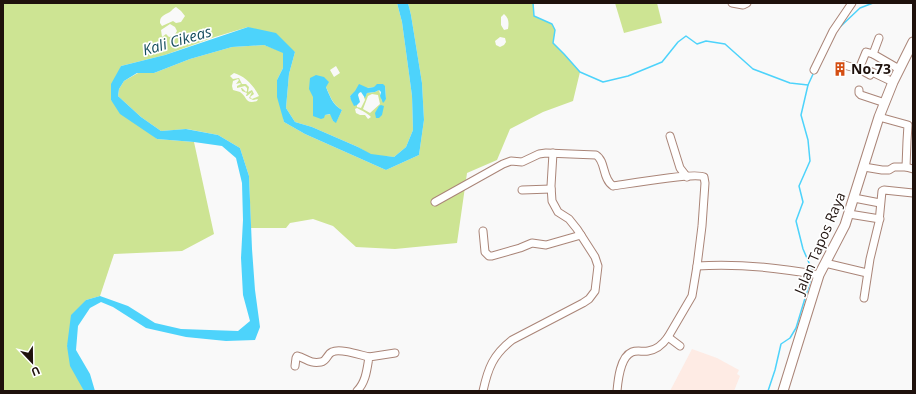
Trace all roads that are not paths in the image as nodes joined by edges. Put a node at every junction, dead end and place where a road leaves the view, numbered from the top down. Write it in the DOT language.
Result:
graph roads {
  1 [pos="732,3"];
  2 [pos="747,3"];
  3 [pos="852,3"];
  4 [pos="879,38"];
  5 [pos="912,47"];
  6 [pos="873,54"];
  7 [pos="844,65"];
  8 [pos="859,69"];
  9 [pos="899,69"];
  10 [pos="814,70"];
  11 [pos="894,82"];
  12 [pos="859,90"];
  13 [pos="884,103"];
  14 [pos="880,117"];
  15 [pos="670,136"];
  16 [pos="553,153"];
  17 [pos="864,167"];
  18 [pos="910,168"];
  19 [pos="687,177"];
  20 [pos="551,189"];
  21 [pos="522,190"];
  22 [pos="913,193"];
  23 [pos="854,198"];
  24 [pos="435,202"];
  25 [pos="880,203"];
  26 [pos="850,214"];
  27 [pos="880,220"];
  28 [pos="483,231"];
  29 [pos="581,235"];
  30 [pos="825,263"];
  31 [pos="698,266"];
  32 [pos="867,273"];
  33 [pos="813,274"];
  34 [pos="864,298"];
  35 [pos="668,337"];
  36 [pos="680,346"];
  37 [pos="395,353"];
  38 [pos="369,357"];
  39 [pos="295,366"];
  40 [pos="357,391"];
  41 [pos="483,391"];
  42 [pos="617,391"];
  43 [pos="783,391"];
  1 -- 2 [label="street"];
  3 -- 10 [label="street"];
  4 -- 6 [label="street"];
  5 -- 9 [label="main road, Jalan Tapos Raya"];
  6 -- 8 [label="street"];
  6 -- 9 [label="street"];
  7 -- 8 [label="street"];
  8 -- 11 [label="street"];
  9 -- 11 [label="main road, Jalan Tapos Raya"];
  11 -- 13 [label="main road, Jalan Tapos Raya"];
  12 -- 13 [label="street"];
  13 -- 14 [label="main road, Jalan Tapos Raya"];
  14 -- 17 [label="main road, Jalan Tapos Raya"];
  14 -- 18 [label="street"];
  15 -- 19 [label="street"];
  16 -- 19 [label="street"];
  16 -- 20 [label="street"];
  16 -- 24 [label="street"];
  17 -- 18 [label="street"];
  17 -- 23 [label="main road, Jalan Tapos Raya"];
  19 -- 31 [label="street"];
  20 -- 21 [label="street"];
  20 -- 29 [label="street"];
  22 -- 25 [label="street"];
  23 -- 25 [label="street"];
  23 -- 26 [label="main road, Jalan Tapos Raya"];
  25 -- 27 [label="street"];
  26 -- 27 [label="street"];
  26 -- 30 [label="main road, Jalan Tapos Raya"];
  27 -- 32 [label="street"];
  28 -- 29 [label="street"];
  29 -- 41 [label="street"];
  30 -- 32 [label="street"];
  30 -- 33 [label="main road, Jalan Tapos Raya"];
  31 -- 33 [label="street"];
  31 -- 35 [label="street"];
  32 -- 34 [label="street"];
  33 -- 43 [label="main road, Jalan Tapos Raya"];
  35 -- 36 [label="street"];
  35 -- 42 [label="street"];
  37 -- 38 [label="street"];
  38 -- 39 [label="street"];
  38 -- 40 [label="street"];
}
